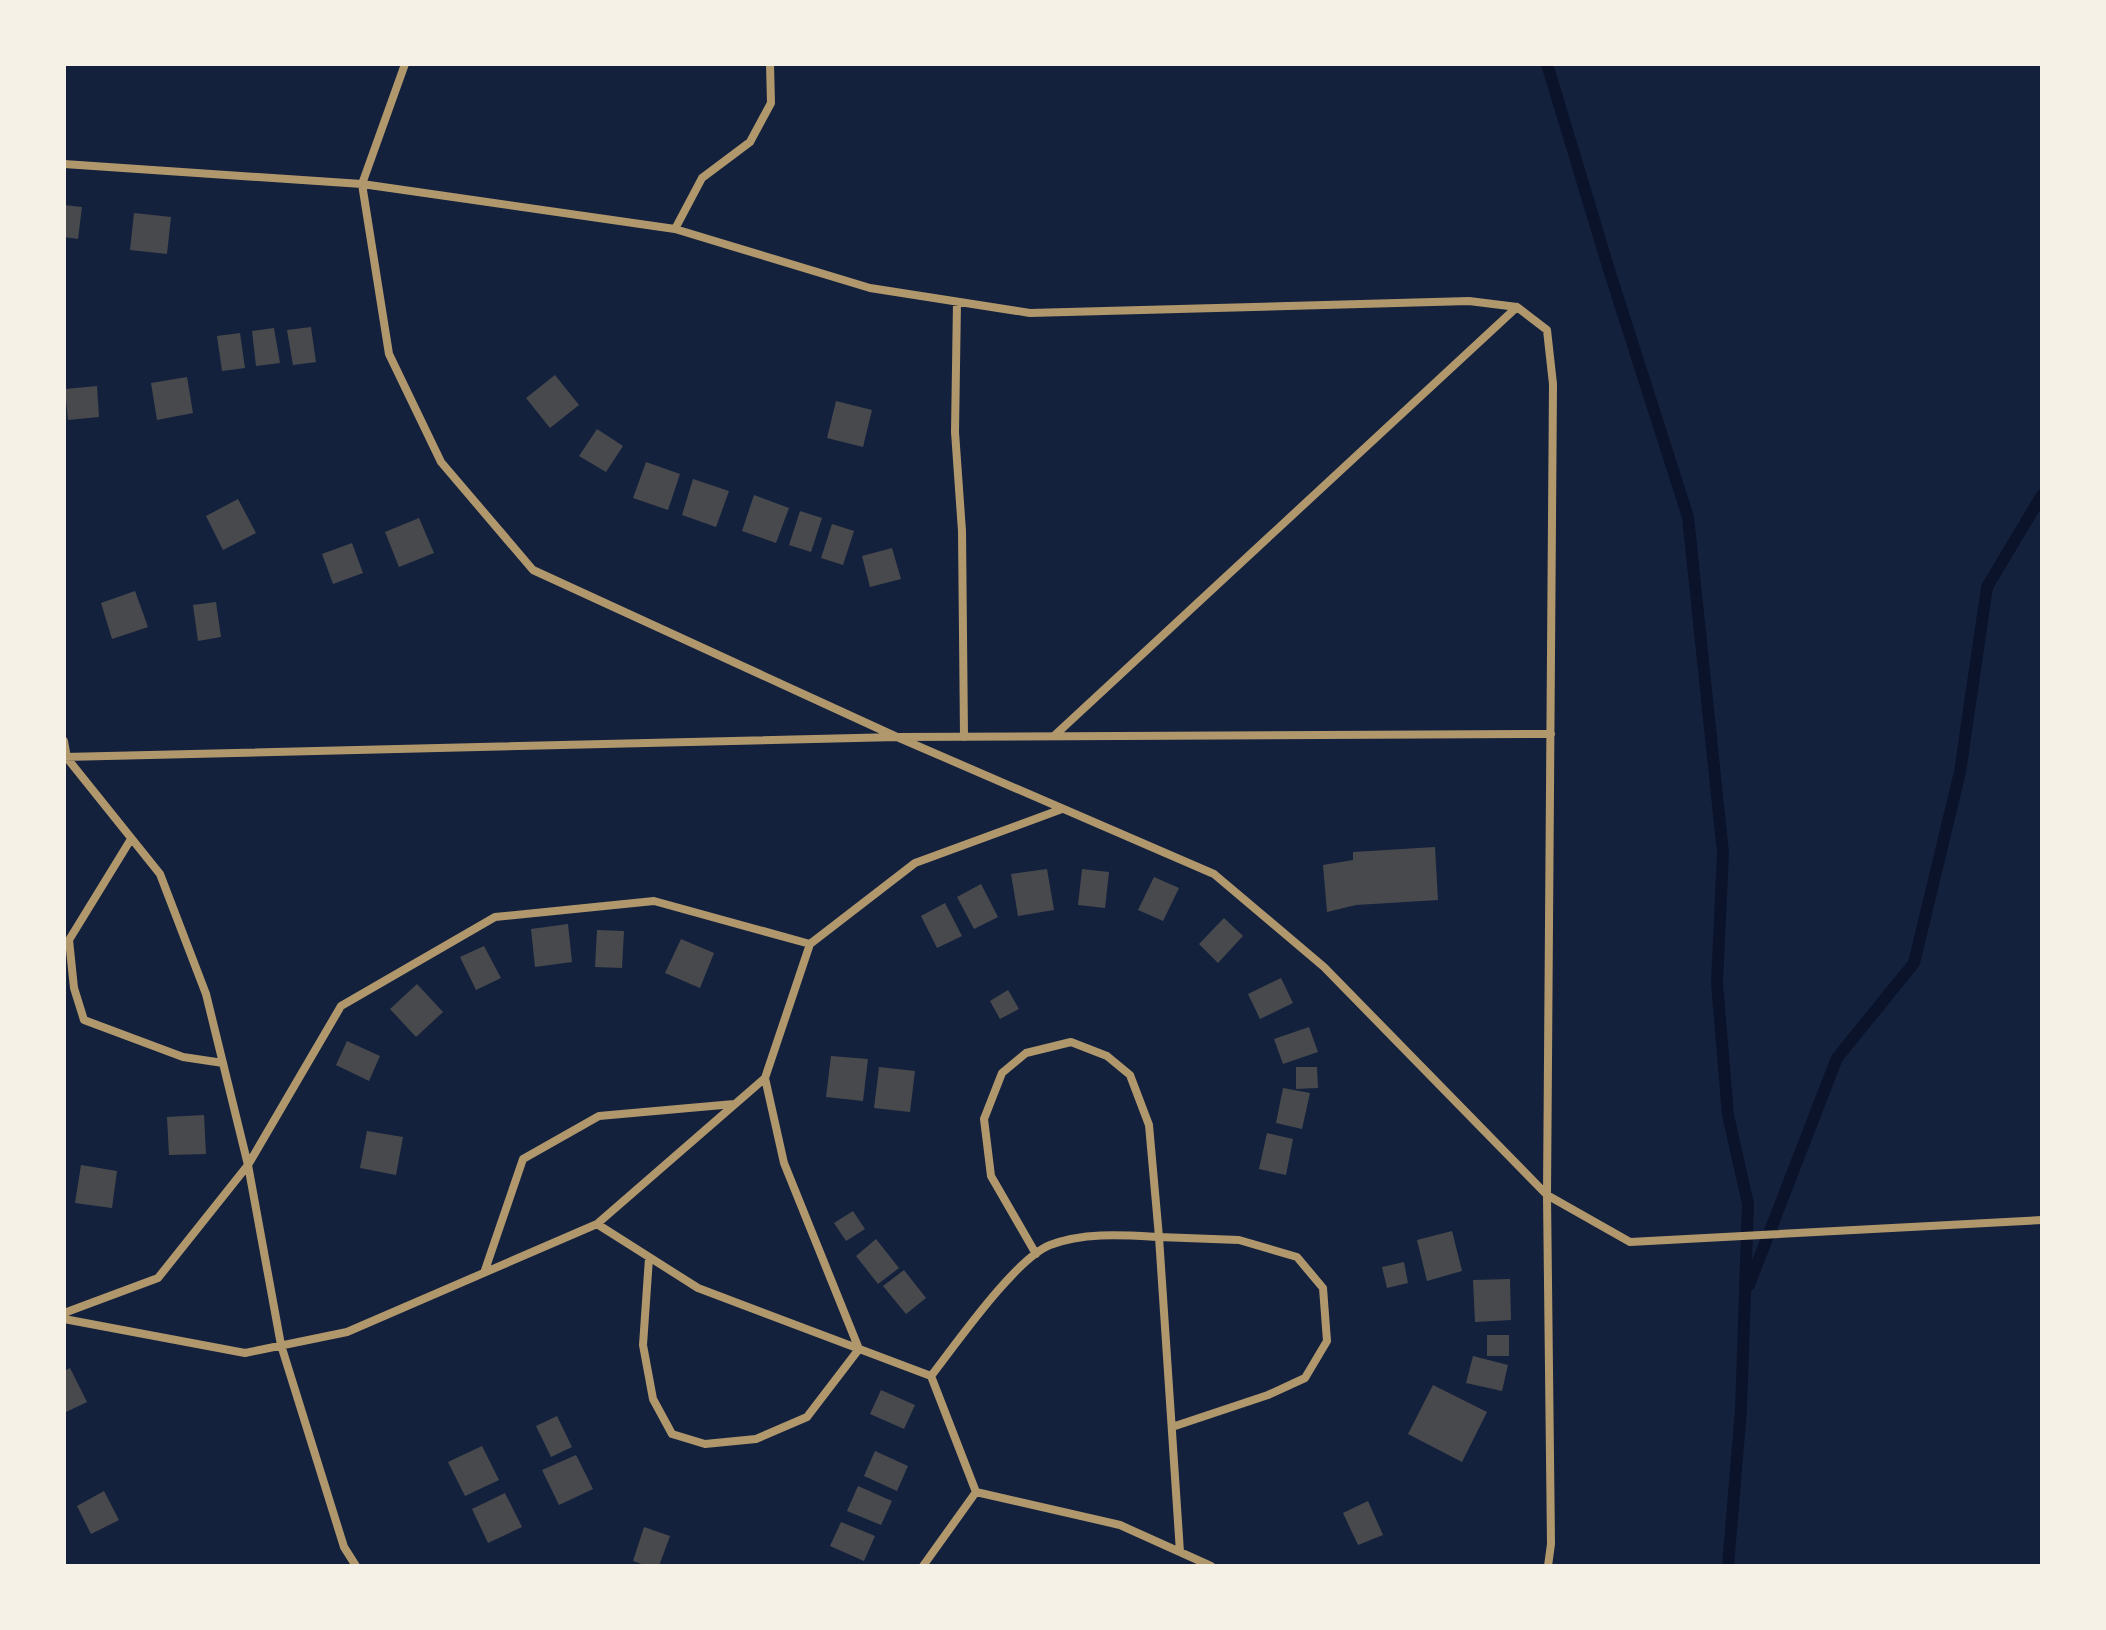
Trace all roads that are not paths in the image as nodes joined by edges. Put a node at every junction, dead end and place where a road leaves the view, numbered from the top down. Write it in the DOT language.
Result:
graph roads {
  1 [pos="405,64"];
  2 [pos="770,64"];
  3 [pos="64,164"];
  4 [pos="362,184"];
  5 [pos="675,229"];
  6 [pos="957,302"];
  7 [pos="1517,307"];
  8 [pos="1551,734"];
  9 [pos="1053,736"];
  10 [pos="897,737"];
  11 [pos="964,737"];
  12 [pos="64,741"];
  13 [pos="65,758"];
  14 [pos="1062,809"];
  15 [pos="131,839"];
  16 [pos="810,944"];
  17 [pos="223,1063"];
  18 [pos="765,1078"];
  19 [pos="736,1104"];
  20 [pos="248,1165"];
  21 [pos="1547,1195"];
  22 [pos="2042,1220"];
  23 [pos="597,1224"];
  24 [pos="1159,1237"];
  25 [pos="1036,1254"];
  26 [pos="649,1258"];
  27 [pos="484,1273"];
  28 [pos="64,1313"];
  29 [pos="64,1319"];
  30 [pos="281,1345"];
  31 [pos="859,1349"];
  32 [pos="931,1376"];
  33 [pos="1172,1427"];
  34 [pos="976,1492"];
  35 [pos="1180,1552"];
  36 [pos="356,1566"];
  37 [pos="923,1566"];
  38 [pos="1211,1566"];
  39 [pos="1548,1566"];
  1 -- 4 [label="street"];
  2 -- 5 [label="street"];
  3 -- 4 [label="street"];
  4 -- 5 [label="street"];
  4 -- 10 [label="street"];
  5 -- 6 [label="street"];
  6 -- 7 [label="street"];
  6 -- 11 [label="street"];
  7 -- 8 [label="street"];
  7 -- 9 [label="street"];
  8 -- 9 [label="street"];
  8 -- 21 [label="street"];
  9 -- 11 [label="street"];
  10 -- 11 [label="street"];
  10 -- 13 [label="street"];
  10 -- 14 [label="street"];
  12 -- 13 [label="street"];
  13 -- 15 [label="street"];
  14 -- 16 [label="street"];
  14 -- 21 [label="street"];
  15 -- 17 [label="street"];
  15 -- 17 [label="street"];
  16 -- 18 [label="street"];
  16 -- 20 [label="street"];
  17 -- 20 [label="street"];
  18 -- 19 [label="street"];
  18 -- 31 [label="street"];
  19 -- 23 [label="street"];
  19 -- 27 [label="street"];
  20 -- 28 [label="street"];
  20 -- 30 [label="street"];
  21 -- 22 [label="street"];
  21 -- 39 [label="street"];
  23 -- 26 [label="street"];
  23 -- 27 [label="street"];
  24 -- 25 [label="street"];
  24 -- 25 [label="street"];
  24 -- 33 [label="street"];
  24 -- 33 [label="street"];
  25 -- 32 [label="street"];
  26 -- 31 [label="street"];
  26 -- 31 [label="street"];
  27 -- 30 [label="street"];
  29 -- 30 [label="street"];
  30 -- 36 [label="street"];
  31 -- 32 [label="street"];
  32 -- 34 [label="street"];
  33 -- 35 [label="street"];
  34 -- 35 [label="street"];
  34 -- 37 [label="street"];
  35 -- 38 [label="street"];
}
